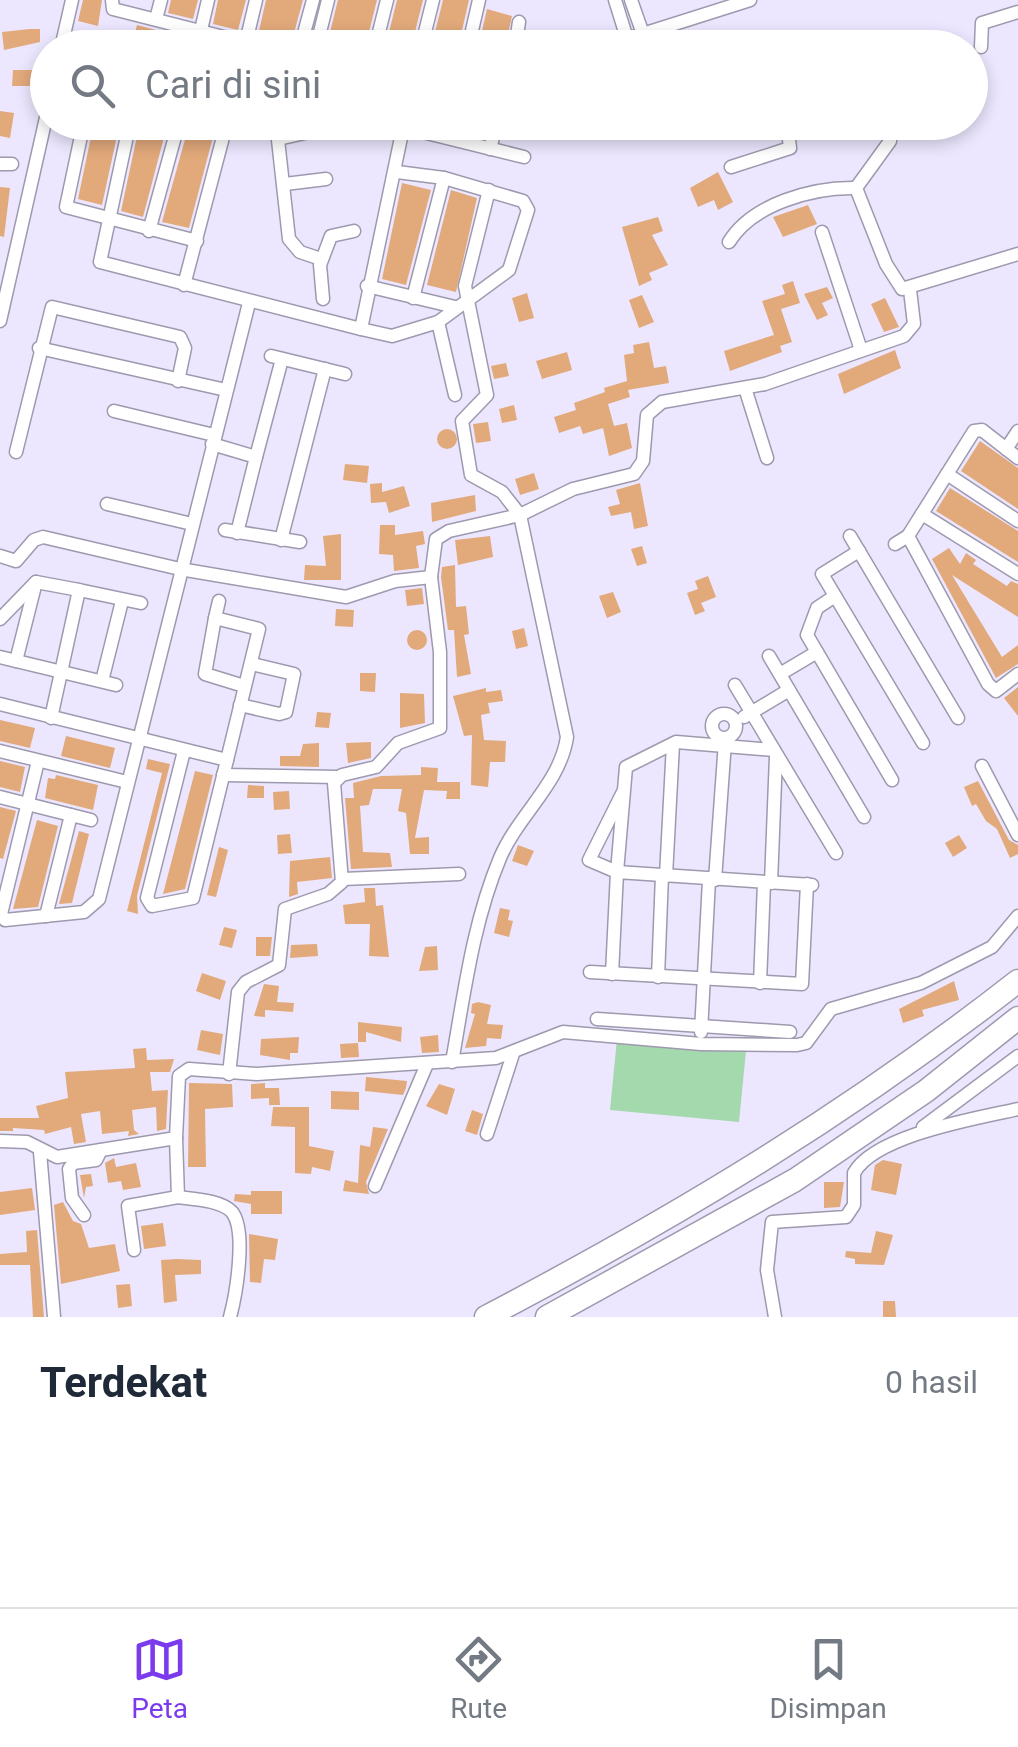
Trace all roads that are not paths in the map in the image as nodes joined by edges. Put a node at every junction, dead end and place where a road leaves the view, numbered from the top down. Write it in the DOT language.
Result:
graph roads {
  1 [pos="72,0"];
  2 [pos="112,0"];
  3 [pos="161,0"];
  4 [pos="208,0"];
  5 [pos="256,0"];
  6 [pos="313,0"];
  7 [pos="328,0"];
  8 [pos="386,0"];
  9 [pos="433,0"];
  10 [pos="479,0"];
  11 [pos="615,0"];
  12 [pos="631,0"];
  13 [pos="750,0"];
  14 [pos="1018,12"];
  15 [pos="156,19"];
  16 [pos="520,22"];
  17 [pos="65,30"];
  18 [pos="201,30"];
  19 [pos="249,30"];
  20 [pos="305,30"];
  21 [pos="320,30"];
  22 [pos="378,30"];
  23 [pos="426,30"];
  24 [pos="472,30"];
  25 [pos="518,30"];
  26 [pos="624,30"];
  27 [pos="642,30"];
  28 [pos="656,30"];
  29 [pos="982,30"];
  30 [pos="41,140"];
  31 [pos="80,140"];
  32 [pos="126,140"];
  33 [pos="174,140"];
  34 [pos="222,140"];
  35 [pos="278,140"];
  36 [pos="401,140"];
  37 [pos="455,140"];
  38 [pos="492,140"];
  39 [pos="789,140"];
  40 [pos="888,140"];
  41 [pos="490,148"];
  42 [pos="524,157"];
  43 [pos="731,166"];
  44 [pos="397,172"];
  45 [pos="444,178"];
  46 [pos="326,179"];
  47 [pos="285,184"];
  48 [pos="856,188"];
  49 [pos="489,190"];
  50 [pos="106,220"];
  51 [pos="150,231"];
  52 [pos="354,231"];
  53 [pos="822,232"];
  54 [pos="197,242"];
  55 [pos="728,242"];
  56 [pos="1018,254"];
  57 [pos="321,260"];
  58 [pos="184,286"];
  59 [pos="367,286"];
  60 [pos="910,290"];
  61 [pos="467,297"];
  62 [pos="413,298"];
  63 [pos="323,299"];
  64 [pos="249,303"];
  65 [pos="454,306"];
  66 [pos="0,321"];
  67 [pos="438,322"];
  68 [pos="360,329"];
  69 [pos="39,348"];
  70 [pos="862,350"];
  71 [pos="325,369"];
  72 [pos="345,374"];
  73 [pos="178,381"];
  74 [pos="745,388"];
  75 [pos="226,390"];
  76 [pos="455,395"];
  77 [pos="114,411"];
  78 [pos="1018,432"];
  79 [pos="213,440"];
  80 [pos="16,452"];
  81 [pos="1012,454"];
  82 [pos="256,457"];
  83 [pos="767,458"];
  84 [pos="947,474"];
  85 [pos="107,504"];
  86 [pos="922,514"];
  87 [pos="520,515"];
  88 [pos="1018,521"];
  89 [pos="192,524"];
  90 [pos="850,536"];
  91 [pos="908,536"];
  92 [pos="281,540"];
  93 [pos="300,542"];
  94 [pos="894,544"];
  95 [pos="860,551"];
  96 [pos="0,556"];
  97 [pos="180,568"];
  98 [pos="1018,574"];
  99 [pos="431,577"];
  100 [pos="36,582"];
  101 [pos="79,590"];
  102 [pos="835,596"];
  103 [pos="122,600"];
  104 [pos="219,600"];
  105 [pos="141,603"];
  106 [pos="215,618"];
  107 [pos="0,619"];
  108 [pos="817,652"];
  109 [pos="769,656"];
  110 [pos="0,657"];
  111 [pos="16,661"];
  112 [pos="252,664"];
  113 [pos="60,672"];
  114 [pos="780,674"];
  115 [pos="1018,674"];
  116 [pos="735,685"];
  117 [pos="244,686"];
  118 [pos="789,690"];
  119 [pos="0,704"];
  120 [pos="240,705"];
  121 [pos="751,713"];
  122 [pos="51,718"];
  123 [pos="958,718"];
  124 [pos="736,722"];
  125 [pos="139,739"];
  126 [pos="725,743"];
  127 [pos="923,743"];
  128 [pos="673,744"];
  129 [pos="0,751"];
  130 [pos="184,751"];
  131 [pos="775,752"];
  132 [pos="227,760"];
  133 [pos="38,761"];
  134 [pos="982,766"];
  135 [pos="224,775"];
  136 [pos="338,778"];
  137 [pos="892,780"];
  138 [pos="127,782"];
  139 [pos="624,790"];
  140 [pos="0,796"];
  141 [pos="28,804"];
  142 [pos="70,815"];
  143 [pos="864,818"];
  144 [pos="91,820"];
  145 [pos="1018,835"];
  146 [pos="0,843"];
  147 [pos="17,847"];
  148 [pos="836,853"];
  149 [pos="617,872"];
  150 [pos="459,874"];
  151 [pos="664,876"];
  152 [pos="343,879"];
  153 [pos="712,880"];
  154 [pos="768,883"];
  155 [pos="3,889"];
  156 [pos="46,916"];
  157 [pos="1018,916"];
  158 [pos="590,972"];
  159 [pos="612,974"];
  160 [pos="658,977"];
  161 [pos="704,981"];
  162 [pos="1018,981"];
  163 [pos="760,982"];
  164 [pos="1018,1018"];
  165 [pos="597,1019"];
  166 [pos="702,1028"];
  167 [pos="790,1032"];
  168 [pos="701,1044"];
  169 [pos="513,1054"];
  170 [pos="1018,1056"];
  171 [pos="452,1062"];
  172 [pos="427,1064"];
  173 [pos="229,1074"];
  174 [pos="1018,1109"];
  175 [pos="917,1132"];
  176 [pos="487,1134"];
  177 [pos="176,1138"];
  178 [pos="0,1141"];
  179 [pos="101,1150"];
  180 [pos="40,1152"];
  181 [pos="375,1186"];
  182 [pos="178,1197"];
  183 [pos="84,1215"];
  184 [pos="134,1250"];
  185 [pos="54,1317"];
  186 [pos="230,1317"];
  187 [pos="486,1317"];
  188 [pos="547,1317"];
  189 [pos="775,1317"];
  1 -- 17 [label="street"];
  2 -- 15 [label="street"];
  3 -- 15 [label="street"];
  4 -- 18 [label="street"];
  5 -- 19 [label="street"];
  6 -- 20 [label="street"];
  7 -- 21 [label="street"];
  8 -- 22 [label="street"];
  9 -- 23 [label="street"];
  10 -- 24 [label="street"];
  11 -- 26 [label="street"];
  12 -- 27 [label="street"];
  13 -- 28 [label="street"];
  14 -- 29 [label="street"];
  15 -- 18 [label="street"];
  16 -- 25 [label="street"];
  30 -- 66 [label="street"];
  31 -- 50 [label="street"];
  32 -- 50 [label="street"];
  33 -- 51 [label="street"];
  34 -- 54 [label="street"];
  35 -- 47 [label="street"];
  36 -- 44 [label="street"];
  37 -- 41 [label="street"];
  38 -- 41 [label="street"];
  39 -- 43 [label="street"];
  40 -- 48 [label="street"];
  41 -- 42 [label="street"];
  44 -- 45 [label="street"];
  44 -- 59 [label="street"];
  45 -- 49 [label="street"];
  45 -- 62 [label="street"];
  46 -- 47 [label="street"];
  47 -- 57 [label="street"];
  48 -- 55 [label="street"];
  48 -- 60 [label="street"];
  49 -- 61 [label="street"];
  49 -- 61 [label="street"];
  50 -- 51 [label="street"];
  50 -- 58 [label="street"];
  51 -- 54 [label="street"];
  52 -- 57 [label="street"];
  53 -- 70 [label="street"];
  54 -- 58 [label="street"];
  56 -- 60 [label="street"];
  57 -- 63 [label="street"];
  58 -- 64 [label="street"];
  59 -- 62 [label="street"];
  59 -- 68 [label="street"];
  60 -- 70 [label="street"];
  61 -- 65 [label="street"];
  61 -- 87 [label="street"];
  62 -- 65 [label="street"];
  64 -- 68 [label="street"];
  64 -- 75 [label="street"];
  65 -- 67 [label="street"];
  67 -- 68 [label="street"];
  67 -- 76 [label="street"];
  69 -- 73 [label="street"];
  69 -- 73 [label="street"];
  69 -- 80 [label="street"];
  70 -- 74 [label="street"];
  71 -- 72 [label="street"];
  71 -- 82 [label="street"];
  71 -- 92 [label="street"];
  73 -- 75 [label="street"];
  74 -- 83 [label="street"];
  74 -- 87 [label="street"];
  75 -- 79 [label="street"];
  77 -- 79 [label="street"];
  78 -- 81 [label="street"];
  79 -- 82 [label="street"];
  79 -- 89 [label="street"];
  81 -- 84 [label="street"];
  82 -- 92 [label="street"];
  84 -- 86 [label="street"];
  84 -- 88 [label="street"];
  85 -- 89 [label="street"];
  86 -- 91 [label="street"];
  86 -- 98 [label="street"];
  87 -- 99 [label="street"];
  87 -- 171 [label="street"];
  89 -- 97 [label="street"];
  90 -- 95 [label="street"];
  91 -- 94 [label="street"];
  91 -- 115 [label="street"];
  92 -- 93 [label="street"];
  95 -- 102 [label="street"];
  95 -- 123 [label="street"];
  96 -- 97 [label="street"];
  97 -- 99 [label="street"];
  97 -- 125 [label="street"];
  99 -- 136 [label="street"];
  100 -- 101 [label="street"];
  100 -- 107 [label="street"];
  100 -- 111 [label="street"];
  101 -- 103 [label="street"];
  101 -- 113 [label="street"];
  102 -- 108 [label="street"];
  102 -- 127 [label="street"];
  103 -- 105 [label="street"];
  103 -- 113 [label="street"];
  104 -- 106 [label="street"];
  106 -- 112 [label="street"];
  106 -- 117 [label="street"];
  108 -- 114 [label="street"];
  108 -- 137 [label="street"];
  109 -- 114 [label="street"];
  110 -- 111 [label="street"];
  111 -- 113 [label="street"];
  112 -- 117 [label="street"];
  112 -- 120 [label="street"];
  113 -- 122 [label="street"];
  114 -- 118 [label="street"];
  116 -- 121 [label="street"];
  117 -- 120 [label="street"];
  118 -- 121 [label="street"];
  118 -- 143 [label="street"];
  119 -- 122 [label="street"];
  120 -- 132 [label="street"];
  121 -- 124 [label="street"];
  121 -- 131 [label="street"];
  122 -- 125 [label="street"];
  124 -- 126 [label="street"];
  124 -- 126 [label="street"];
  125 -- 130 [label="street"];
  125 -- 138 [label="street"];
  126 -- 128 [label="street"];
  126 -- 131 [label="street"];
  126 -- 153 [label="street"];
  128 -- 139 [label="street"];
  128 -- 151 [label="street"];
  129 -- 133 [label="street"];
  130 -- 132 [label="street"];
  130 -- 135 [label="street"];
  131 -- 148 [label="street"];
  131 -- 154 [label="street"];
  132 -- 135 [label="street"];
  133 -- 138 [label="street"];
  133 -- 141 [label="street"];
  134 -- 145 [label="street"];
  135 -- 136 [label="street"];
  136 -- 152 [label="street"];
  138 -- 156 [label="street"];
  139 -- 149 [label="street"];
  139 -- 149 [label="street"];
  140 -- 141 [label="street"];
  141 -- 142 [label="street"];
  141 -- 147 [label="street"];
  142 -- 144 [label="street"];
  142 -- 156 [label="street"];
  146 -- 147 [label="street"];
  147 -- 155 [label="street"];
  149 -- 151 [label="street"];
  149 -- 159 [label="street"];
  150 -- 152 [label="street"];
  151 -- 153 [label="street"];
  151 -- 160 [label="street"];
  152 -- 173 [label="street"];
  153 -- 154 [label="street"];
  153 -- 161 [label="street"];
  154 -- 163 [label="street"];
  154 -- 163 [label="street"];
  155 -- 156 [label="street"];
  157 -- 168 [label="street"];
  158 -- 159 [label="street"];
  159 -- 160 [label="street"];
  160 -- 161 [label="street"];
  161 -- 163 [label="street"];
  161 -- 166 [label="street"];
  162 -- 187 [label="highway"];
  164 -- 188 [label="highway"];
  165 -- 166 [label="street"];
  166 -- 167 [label="street"];
  166 -- 168 [label="street"];
  168 -- 169 [label="street"];
  169 -- 171 [label="street"];
  169 -- 176 [label="street"];
  170 -- 175 [label="street"];
  171 -- 172 [label="street"];
  172 -- 173 [label="street"];
  172 -- 181 [label="street"];
  173 -- 177 [label="street"];
  174 -- 175 [label="street"];
  175 -- 189 [label="street"];
  177 -- 179 [label="street"];
  177 -- 182 [label="street"];
  178 -- 180 [label="street"];
  179 -- 180 [label="street"];
  179 -- 183 [label="street"];
  180 -- 185 [label="street"];
  182 -- 184 [label="street"];
  182 -- 186 [label="street"];
}
